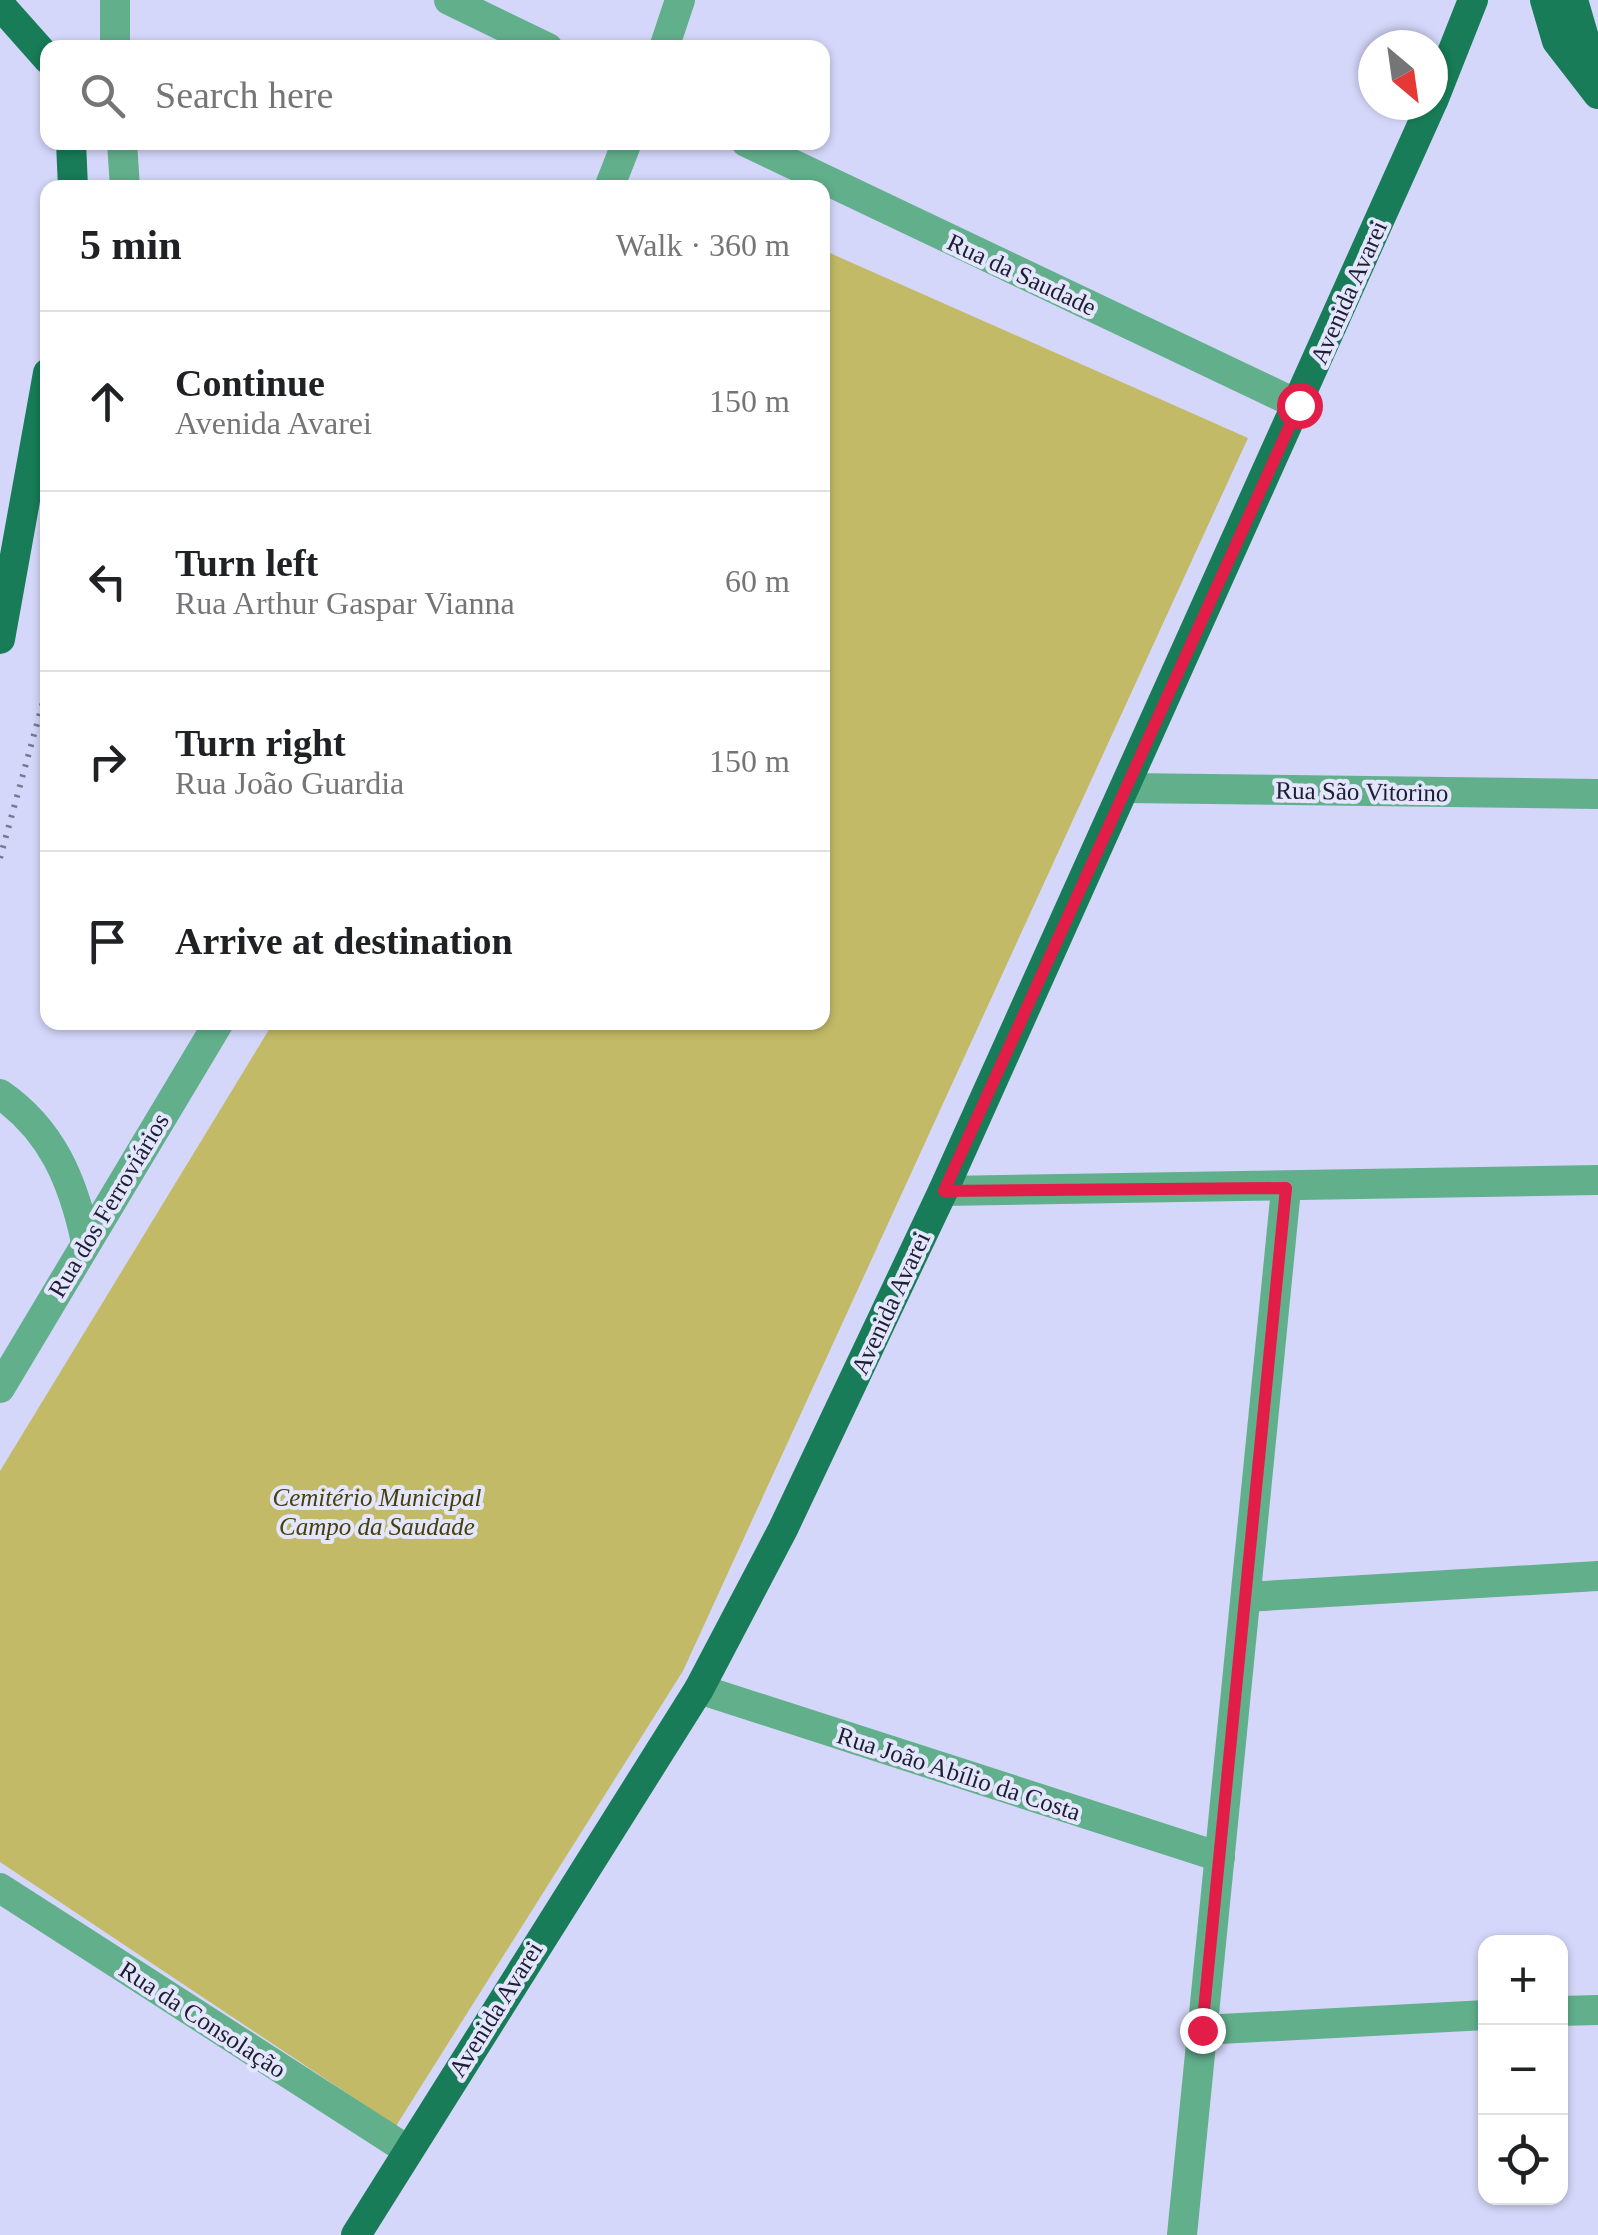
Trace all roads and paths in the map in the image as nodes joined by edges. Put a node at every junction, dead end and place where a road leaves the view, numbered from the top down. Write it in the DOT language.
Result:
graph roads {
  1 [pos="115,0"];
  2 [pos="449,0"];
  3 [pos="680,0"];
  4 [pos="1473,0"];
  5 [pos="1495,0"];
  6 [pos="1545,0"];
  7 [pos="1572,0"];
  8 [pos="0,4"];
  9 [pos="115,40"];
  10 [pos="532,40"];
  11 [pos="667,40"];
  12 [pos="40,50"];
  13 [pos="1448,64"];
  14 [pos="1448,77"];
  15 [pos="1598,86"];
  16 [pos="1598,94"];
  17 [pos="1425,120"];
  18 [pos="71,150"];
  19 [pos="123,150"];
  20 [pos="625,150"];
  21 [pos="763,150"];
  22 [pos="73,180"];
  23 [pos="124,180"];
  24 [pos="612,180"];
  25 [pos="826,180"];
  26 [pos="830,182"];
  27 [pos="1299,405"];
  28 [pos="40,417"];
  29 [pos="0,640"];
  30 [pos="40,713"];
  31 [pos="1126,788"];
  32 [pos="1598,794"];
  33 [pos="0,858"];
  34 [pos="214,1030"];
  35 [pos="0,1094"];
  36 [pos="1598,1180"];
  37 [pos="1286,1188"];
  38 [pos="944,1191"];
  39 [pos="86,1242"];
  40 [pos="0,1388"];
  41 [pos="1598,1576"];
  42 [pos="1246,1597"];
  43 [pos="699,1689"];
  44 [pos="1220,1858"];
  45 [pos="0,1888"];
  46 [pos="1598,2010"];
  47 [pos="1568,2012"];
  48 [pos="1478,2015"];
  49 [pos="1202,2030"];
  50 [pos="406,2149"];
  51 [pos="356,2235"];
  52 [pos="1182,2235"];
  1 -- 9 [label="street"];
  2 -- 10 [label="street"];
  3 -- 11 [label="street"];
  4 -- 13 [label="main road, Avenida Avarei"];
  5 -- 14 [label="main road, Avenida Avarei"];
  6 -- 16 [label="main road"];
  7 -- 15 [label="main road"];
  8 -- 12 [label="main road"];
  17 -- 27 [label="main road, Avenida Avarei"];
  18 -- 22 [label="main road"];
  19 -- 23 [label="street"];
  20 -- 24 [label="street"];
  21 -- 25 [label="street, Rua da Saudade"];
  26 -- 27 [label="street, Rua da Saudade"];
  27 -- 31 [label="main road, Avenida Avarei"];
  28 -- 29 [label="main road"];
  30 -- 33 [label="path"];
  31 -- 32 [label="street, Rua São Vitorino"];
  31 -- 38 [label="main road, Avenida Avarei"];
  34 -- 39 [label="street, Rua dos Ferroviários"];
  35 -- 39 [label="street"];
  36 -- 37 [label="street"];
  37 -- 38 [label="street"];
  37 -- 42 [label="street"];
  38 -- 43 [label="main road, Avenida Avarei"];
  39 -- 40 [label="street, Rua dos Ferroviários"];
  41 -- 42 [label="street"];
  42 -- 44 [label="street"];
  43 -- 44 [label="street, Rua João Abílio da Costa"];
  43 -- 50 [label="main road, Avenida Avarei"];
  44 -- 49 [label="street"];
  45 -- 50 [label="street, Rua da Consolação"];
  46 -- 47 [label="street"];
  48 -- 49 [label="street"];
  49 -- 52 [label="street"];
  50 -- 51 [label="main road, Avenida Avarei"];
}
